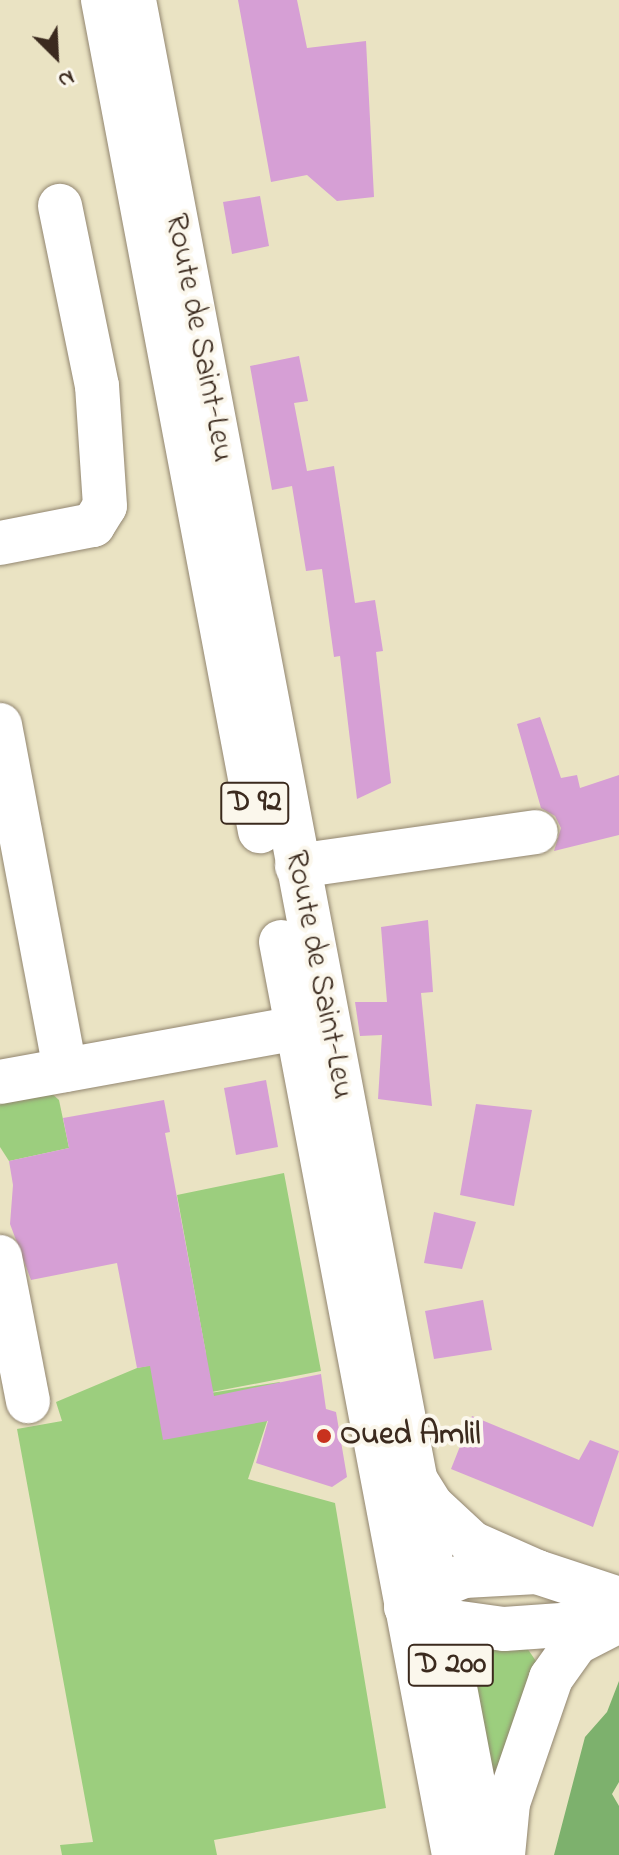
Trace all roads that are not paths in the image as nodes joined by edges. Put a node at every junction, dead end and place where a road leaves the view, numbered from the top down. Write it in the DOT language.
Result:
graph roads {
  1 [pos="103,0"];
  2 [pos="134,0"];
  3 [pos="60,206"];
  4 [pos="0,543"];
  5 [pos="0,725"];
  6 [pos="536,832"];
  7 [pos="297,866"];
  8 [pos="296,1028"];
  9 [pos="65,1070"];
  10 [pos="0,1082"];
  11 [pos="0,1257"];
  12 [pos="28,1401"];
  13 [pos="413,1476"];
  14 [pos="537,1572"];
  15 [pos="619,1599"];
  16 [pos="428,1604"];
  17 [pos="619,1622"];
  18 [pos="454,1855"];
  19 [pos="487,1855"];
  20 [pos="503,1855"];
  1 -- 8 [label="main road, Route de Saint-Leu / D 92"];
  2 -- 7 [label="main road, Route de Saint-Leu / D 92"];
  3 -- 4 [label="main road"];
  5 -- 9 [label="main road"];
  6 -- 7 [label="main road"];
  7 -- 13 [label="main road, Route de Saint-Leu / D 92"];
  8 -- 9 [label="main road"];
  8 -- 16 [label="main road, Route de Saint-Leu / D 92"];
  9 -- 10 [label="main road"];
  11 -- 12 [label="main road"];
  13 -- 14 [label="main road"];
  13 -- 16 [label="main road, Route de Saint-Leu / D 200"];
  14 -- 15 [label="main road"];
  14 -- 16 [label="main road"];
  16 -- 17 [label="main road"];
  16 -- 18 [label="main road, Route de Saint-Leu / D 200"];
  16 -- 19 [label="main road, Route de Saint-Leu / D 200"];
  17 -- 20 [label="main road"];
}
